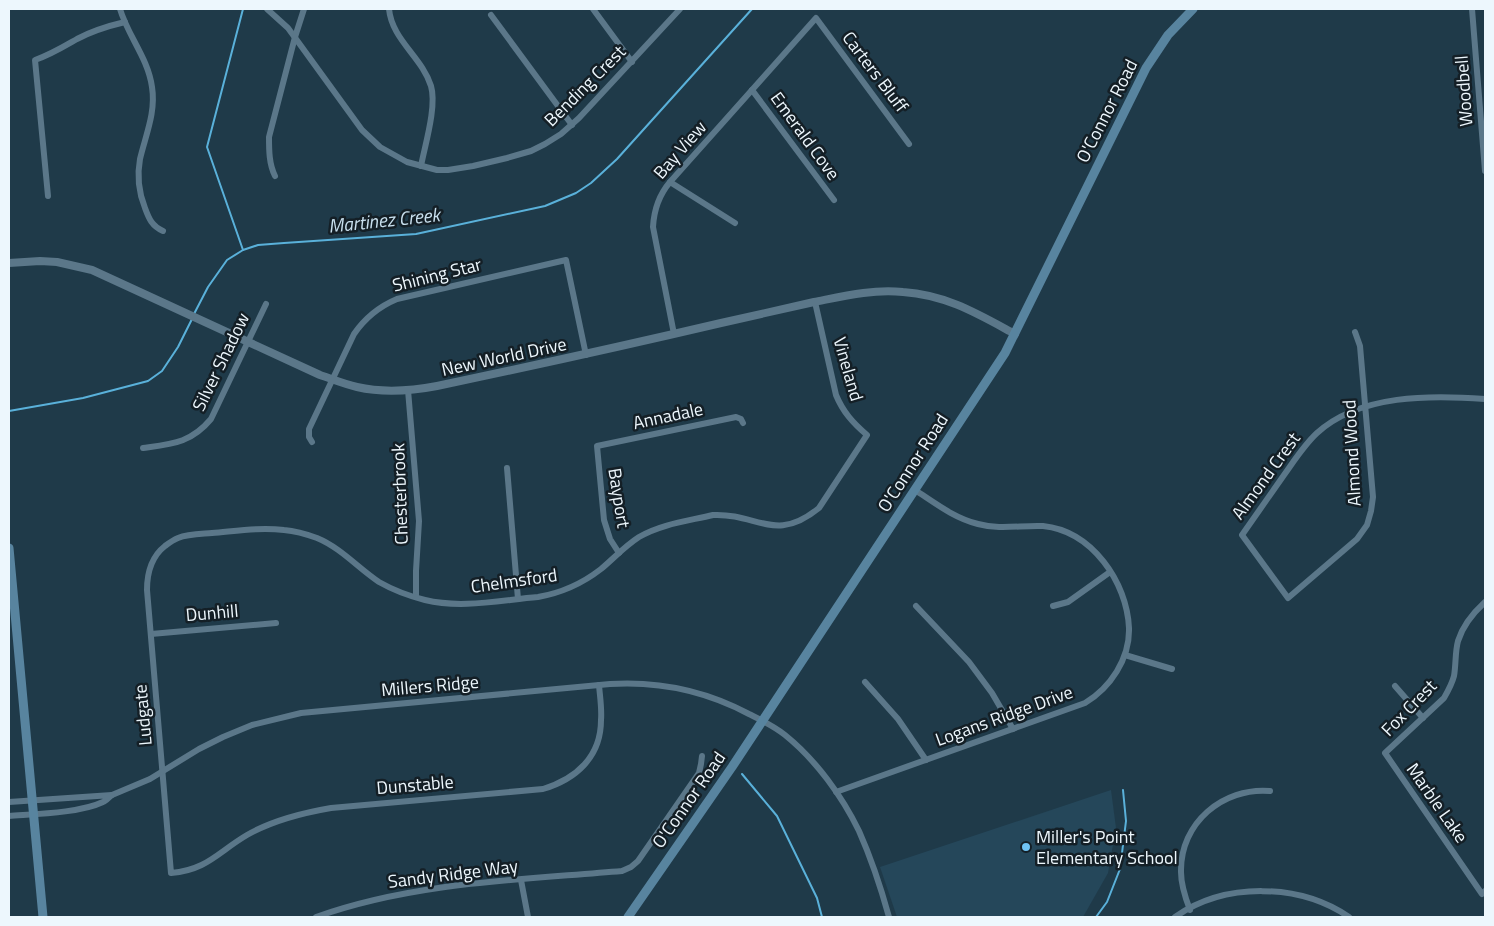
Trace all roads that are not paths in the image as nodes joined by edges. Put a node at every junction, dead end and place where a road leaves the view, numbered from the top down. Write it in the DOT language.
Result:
graph roads {
  1 [pos="120,9"];
  2 [pos="267,9"];
  3 [pos="304,9"];
  4 [pos="389,9"];
  5 [pos="593,9"];
  6 [pos="680,9"];
  7 [pos="1193,9"];
  8 [pos="1472,9"];
  9 [pos="491,15"];
  10 [pos="816,18"];
  11 [pos="125,22"];
  12 [pos="295,37"];
  13 [pos="632,62"];
  14 [pos="752,90"];
  15 [pos="1483,102"];
  16 [pos="572,125"];
  17 [pos="909,144"];
  18 [pos="421,166"];
  19 [pos="1485,171"];
  20 [pos="275,176"];
  21 [pos="670,182"];
  22 [pos="48,196"];
  23 [pos="834,200"];
  24 [pos="736,223"];
  25 [pos="163,231"];
  26 [pos="9,263"];
  27 [pos="815,302"];
  28 [pos="266,304"];
  29 [pos="1355,332"];
  30 [pos="674,334"];
  31 [pos="1015,334"];
  32 [pos="248,342"];
  33 [pos="586,355"];
  34 [pos="332,379"];
  35 [pos="408,390"];
  36 [pos="1485,400"];
  37 [pos="1366,406"];
  38 [pos="743,423"];
  39 [pos="867,435"];
  40 [pos="312,442"];
  41 [pos="597,446"];
  42 [pos="143,448"];
  43 [pos="507,468"];
  44 [pos="915,490"];
  45 [pos="9,548"];
  46 [pos="619,553"];
  47 [pos="156,556"];
  48 [pos="1110,572"];
  49 [pos="416,597"];
  50 [pos="1288,598"];
  51 [pos="518,599"];
  52 [pos="1485,602"];
  53 [pos="916,606"];
  54 [pos="1053,606"];
  55 [pos="276,623"];
  56 [pos="151,634"];
  57 [pos="1124,654"];
  58 [pos="1172,669"];
  59 [pos="865,682"];
  60 [pos="599,685"];
  61 [pos="1395,686"];
  62 [pos="1423,718"];
  63 [pos="762,720"];
  64 [pos="1014,729"];
  65 [pos="1385,753"];
  66 [pos="702,756"];
  67 [pos="926,760"];
  68 [pos="163,772"];
  69 [pos="1270,791"];
  70 [pos="836,792"];
  71 [pos="112,795"];
  72 [pos="67,798"];
  73 [pos="33,800"];
  74 [pos="9,802"];
  75 [pos="68,811"];
  76 [pos="34,814"];
  77 [pos="9,816"];
  78 [pos="171,872"];
  79 [pos="596,873"];
  80 [pos="520,880"];
  81 [pos="597,881"];
  82 [pos="1484,893"];
  83 [pos="1190,910"];
  84 [pos="44,917"];
  85 [pos="316,917"];
  86 [pos="528,917"];
  87 [pos="628,917"];
  88 [pos="889,917"];
  89 [pos="1175,917"];
  90 [pos="1349,917"];
  1 -- 11 [label="street"];
  2 -- 12 [label="street, Bending Crest"];
  3 -- 12 [label="street"];
  4 -- 18 [label="street"];
  5 -- 13 [label="street"];
  6 -- 13 [label="street, Bending Crest"];
  7 -- 31 [label="main road, O'Connor Road"];
  8 -- 15 [label="street, Woodbell"];
  9 -- 16 [label="street"];
  10 -- 14 [label="street, Bay View"];
  10 -- 17 [label="street, Carters Bluff"];
  11 -- 22 [label="street"];
  11 -- 25 [label="street"];
  12 -- 18 [label="street, Bending Crest"];
  12 -- 20 [label="street"];
  13 -- 16 [label="street, Bending Crest"];
  14 -- 21 [label="street, Bay View"];
  14 -- 23 [label="street, Emerald Cove"];
  15 -- 19 [label="street, Woodbell"];
  16 -- 18 [label="street, Bending Crest"];
  21 -- 24 [label="street"];
  21 -- 30 [label="street, Bay View"];
  26 -- 32 [label="street, New World Drive"];
  27 -- 30 [label="street, New World Drive"];
  27 -- 31 [label="street, New World Drive"];
  27 -- 39 [label="street, Vineland"];
  28 -- 32 [label="street, Silver Shadow"];
  29 -- 37 [label="street, Almond Wood"];
  30 -- 33 [label="street, New World Drive"];
  31 -- 44 [label="main road, O'Connor Road"];
  32 -- 34 [label="street, New World Drive"];
  32 -- 42 [label="street, Silver Shadow"];
  33 -- 34 [label="street, Shining Star"];
  33 -- 35 [label="street, New World Drive"];
  34 -- 35 [label="street, New World Drive"];
  34 -- 40 [label="street, Shining Star"];
  35 -- 49 [label="street, Chesterbrook"];
  36 -- 37 [label="street, Almond Crest"];
  37 -- 50 [label="street, Almond Wood"];
  37 -- 50 [label="street, Almond Crest"];
  38 -- 41 [label="street, Annadale"];
  39 -- 46 [label="street, Chelmsford"];
  41 -- 46 [label="street, Bayport"];
  43 -- 51 [label="street"];
  44 -- 48 [label="street, Logans Ridge Drive"];
  44 -- 63 [label="main road, O'Connor Road"];
  45 -- 73 [label="main road"];
  46 -- 51 [label="street, Chelmsford"];
  47 -- 49 [label="street, Chelmsford"];
  47 -- 56 [label="street, Ludgate"];
  48 -- 54 [label="street"];
  48 -- 57 [label="street, Logans Ridge Drive"];
  49 -- 51 [label="street, Chelmsford"];
  52 -- 62 [label="street, Fox Crest"];
  53 -- 64 [label="street"];
  55 -- 56 [label="street, Dunhill"];
  56 -- 68 [label="street, Ludgate"];
  57 -- 58 [label="street"];
  57 -- 64 [label="street, Logans Ridge Drive"];
  59 -- 67 [label="street"];
  60 -- 63 [label="street, Millers Ridge"];
  60 -- 68 [label="street, Millers Ridge"];
  60 -- 78 [label="street, Dunstable"];
  61 -- 62 [label="street"];
  62 -- 65 [label="street, Fox Crest"];
  63 -- 70 [label="street, Millers Ridge"];
  63 -- 87 [label="main road, O'Connor Road"];
  64 -- 67 [label="street, Logans Ridge Drive"];
  65 -- 82 [label="street, Marble Lake"];
  66 -- 79 [label="street, Sandy Ridge Way"];
  67 -- 70 [label="street, Logans Ridge Drive"];
  68 -- 71 [label="street, Millers Ridge"];
  68 -- 78 [label="street, Ludgate"];
  69 -- 83 [label="street"];
  70 -- 88 [label="street, Millers Ridge"];
  71 -- 72 [label="street, Millers Ridge"];
  71 -- 75 [label="street, Millers Ridge"];
  72 -- 73 [label="street, Millers Ridge"];
  72 -- 75 [label="street"];
  73 -- 74 [label="street, Millers Ridge"];
  73 -- 76 [label="main road"];
  75 -- 76 [label="street, Millers Ridge"];
  76 -- 77 [label="street, Millers Ridge"];
  76 -- 84 [label="main road"];
  79 -- 80 [label="street, Sandy Ridge Way"];
  79 -- 81 [label="street"];
  80 -- 85 [label="street, Sandy Ridge Way"];
  80 -- 86 [label="street"];
  83 -- 89 [label="street"];
  83 -- 90 [label="street"];
}
